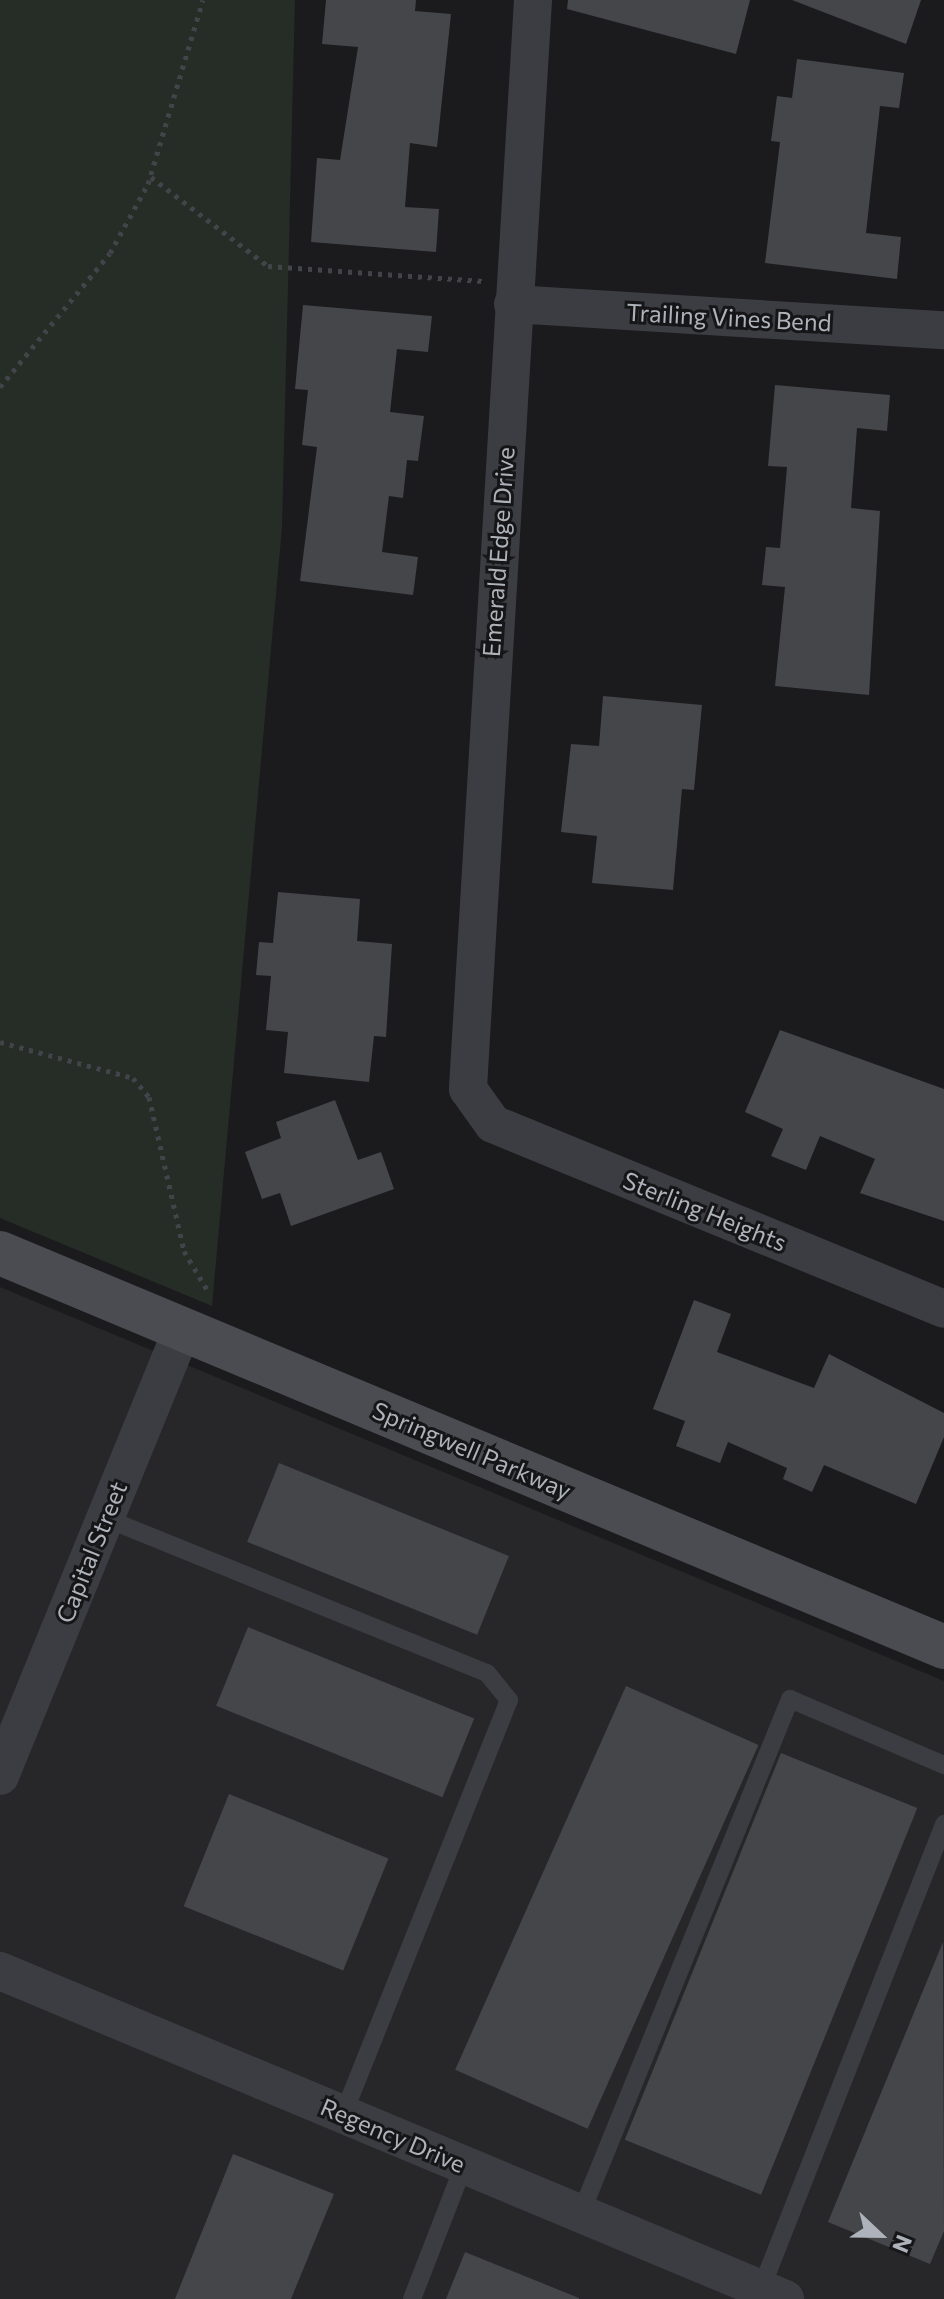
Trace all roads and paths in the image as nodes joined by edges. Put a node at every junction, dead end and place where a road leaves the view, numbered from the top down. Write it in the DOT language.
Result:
graph roads {
  1 [pos="203,0"];
  2 [pos="533,0"];
  3 [pos="151,177"];
  4 [pos="514,293"];
  5 [pos="944,330"];
  6 [pos="0,387"];
  7 [pos="0,1042"];
  8 [pos="472,1103"];
  9 [pos="0,1253"];
  10 [pos="209,1293"];
  11 [pos="944,1309"];
  12 [pos="182,1329"];
  13 [pos="105,1518"];
  14 [pos="944,1647"];
  15 [pos="944,1765"];
  16 [pos="0,1776"];
  17 [pos="944,1824"];
  18 [pos="0,1971"];
  19 [pos="343,2114"];
  20 [pos="464,2165"];
  21 [pos="581,2213"];
  22 [pos="773,2294"];
  23 [pos="412,2299"];
  1 -- 3 [label="path"];
  2 -- 4 [label="street, Emerald Edge Drive"];
  3 -- 4 [label="path"];
  3 -- 6 [label="path"];
  4 -- 5 [label="street, Trailing Vines Bend"];
  4 -- 8 [label="street, Emerald Edge Drive"];
  7 -- 10 [label="path"];
  8 -- 11 [label="street, Sterling Heights"];
  9 -- 12 [label="street, Springwell Parkway"];
  12 -- 13 [label="street, Capital Street"];
  12 -- 14 [label="street, Springwell Parkway"];
  13 -- 16 [label="street, Capital Street"];
  13 -- 19 [label="lane"];
  15 -- 21 [label="lane"];
  17 -- 22 [label="lane"];
  18 -- 19 [label="street, Regency Drive"];
  19 -- 20 [label="street, Regency Drive"];
  20 -- 21 [label="street, Regency Drive"];
  20 -- 23 [label="lane"];
  21 -- 22 [label="street, Regency Drive"];
}
